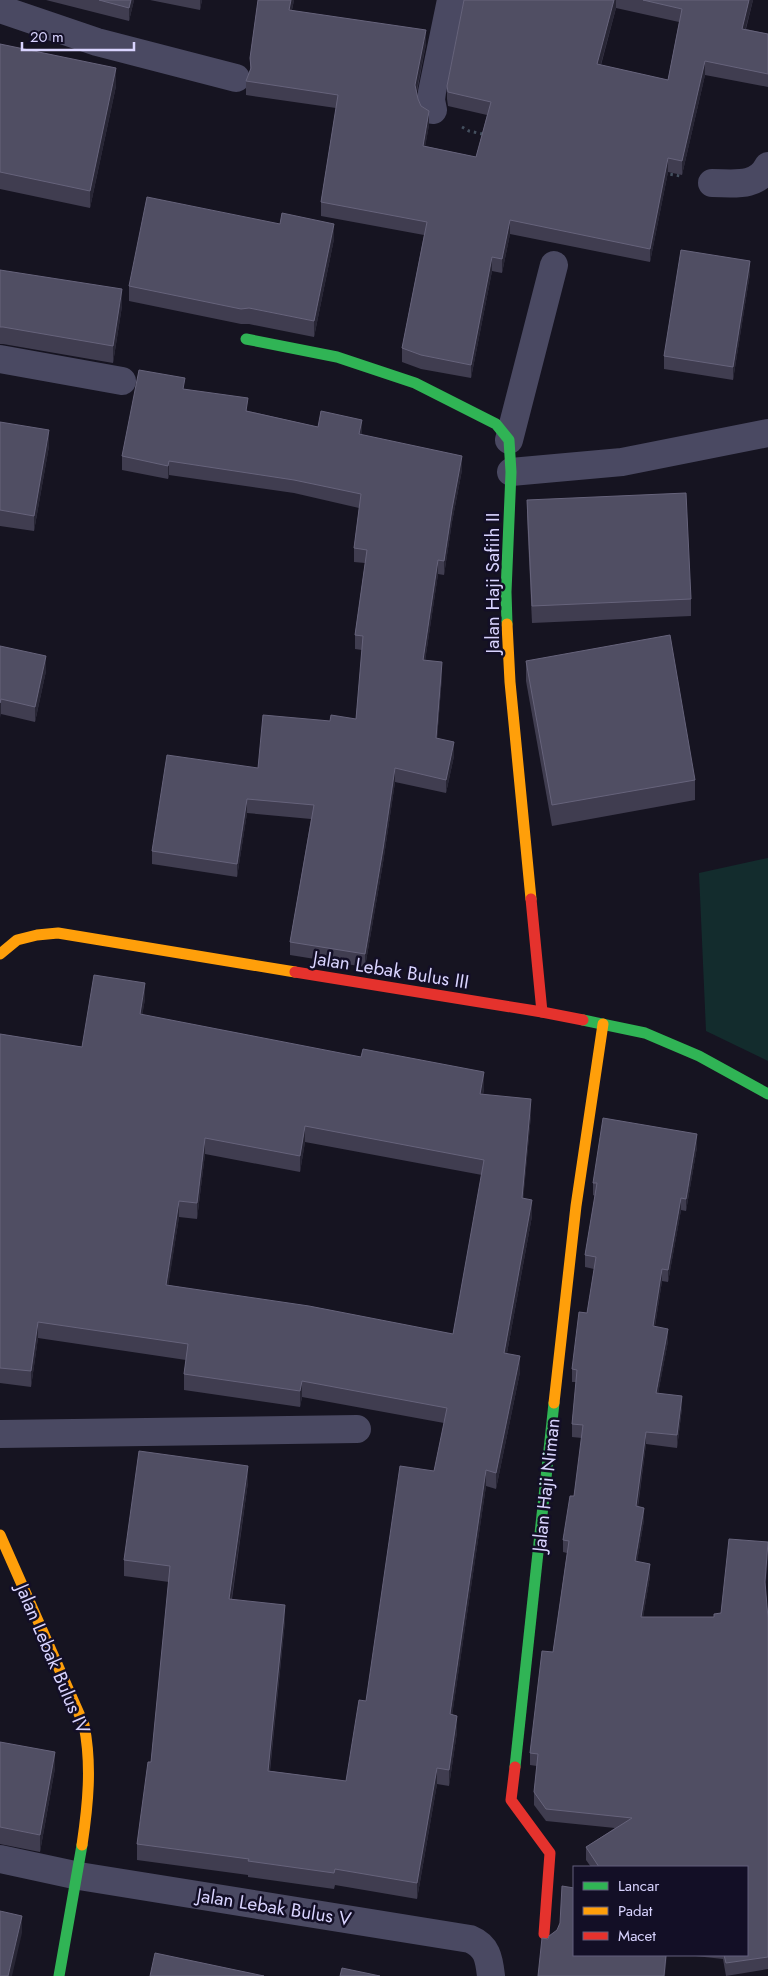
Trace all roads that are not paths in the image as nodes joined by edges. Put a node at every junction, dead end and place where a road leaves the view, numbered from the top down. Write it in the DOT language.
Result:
graph roads {
  1 [pos="447,1"];
  2 [pos="0,8"];
  3 [pos="236,78"];
  4 [pos="433,110"];
  5 [pos="768,166"];
  6 [pos="712,183"];
  7 [pos="554,265"];
  8 [pos="246,339"];
  9 [pos="0,359"];
  10 [pos="122,381"];
  11 [pos="768,433"];
  12 [pos="509,440"];
  13 [pos="511,472"];
  14 [pos="0,954"];
  15 [pos="542,1012"];
  16 [pos="603,1024"];
  17 [pos="768,1094"];
  18 [pos="357,1430"];
  19 [pos="0,1434"];
  20 [pos="0,1535"];
  21 [pos="0,1859"];
  22 [pos="79,1876"];
  23 [pos="544,1934"];
  24 [pos="59,1976"];
  25 [pos="491,1976"];
  1 -- 4 [label="street"];
  2 -- 3 [label="street"];
  5 -- 6 [label="street"];
  7 -- 12 [label="street"];
  8 -- 12 [label="street"];
  9 -- 10 [label="street"];
  11 -- 13 [label="street"];
  12 -- 13 [label="street, Jalan Haji Safiih II"];
  13 -- 15 [label="street, Jalan Haji Safiih II"];
  14 -- 15 [label="street, Jalan Lebak Bulus III"];
  15 -- 16 [label="street, Jalan Lebak Bulus III"];
  16 -- 17 [label="street, Jalan Lebak Bulus III"];
  16 -- 23 [label="street, Jalan Haji Niman"];
  18 -- 19 [label="street"];
  20 -- 22 [label="street, Jalan Lebak Bulus IV"];
  21 -- 22 [label="street"];
  22 -- 24 [label="street, Jalan Lebak Bulus IV"];
  22 -- 25 [label="street, Jalan Lebak Bulus V"];
}
